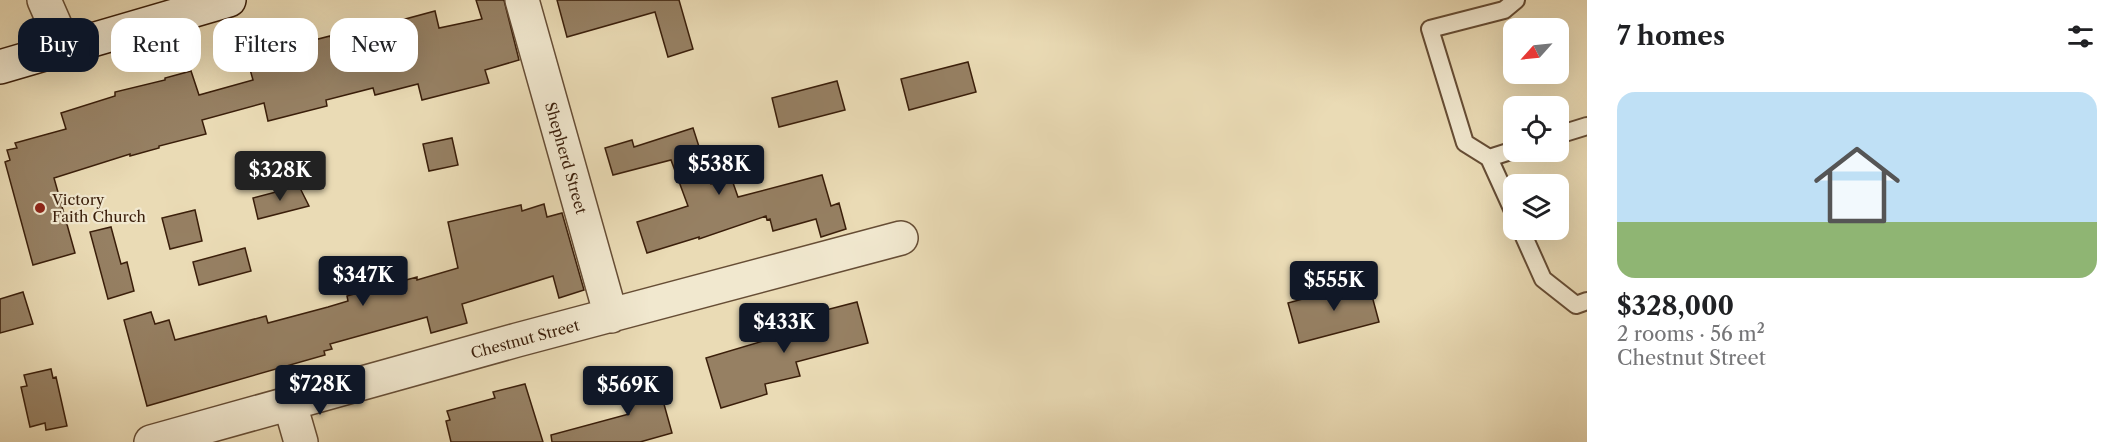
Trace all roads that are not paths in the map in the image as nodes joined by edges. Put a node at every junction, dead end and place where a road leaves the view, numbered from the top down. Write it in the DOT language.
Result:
graph roads {
  1 [pos="44,0"];
  2 [pos="522,0"];
  3 [pos="1516,0"];
  4 [pos="222,1"];
  5 [pos="52,18"];
  6 [pos="99,38"];
  7 [pos="18,62"];
  8 [pos="0,67"];
  9 [pos="1587,126"];
  10 [pos="1569,132"];
  11 [pos="1503,154"];
  12 [pos="1489,158"];
  13 [pos="1503,189"];
  14 [pos="901,238"];
  15 [pos="1525,240"];
  16 [pos="1587,301"];
  17 [pos="611,316"];
  18 [pos="290,404"];
  19 [pos="151,442"];
  20 [pos="301,442"];
  1 -- 5 [label="street"];
  2 -- 17 [label="street, Shepherd Street"];
  3 -- 12 [label="lane"];
  4 -- 6 [label="street"];
  7 -- 8 [label="street"];
  9 -- 10 [label="lane"];
  11 -- 12 [label="lane"];
  12 -- 13 [label="lane"];
  14 -- 17 [label="street, Chestnut Street"];
  15 -- 16 [label="lane"];
  17 -- 18 [label="street, Chestnut Street"];
  18 -- 19 [label="street, Chestnut Street"];
  18 -- 20 [label="street"];
}
